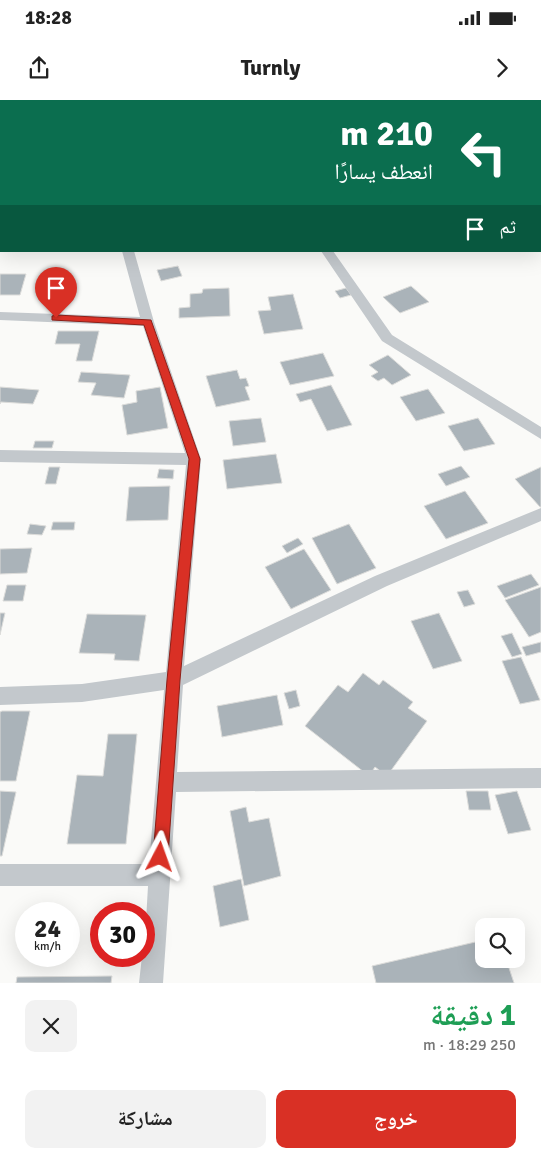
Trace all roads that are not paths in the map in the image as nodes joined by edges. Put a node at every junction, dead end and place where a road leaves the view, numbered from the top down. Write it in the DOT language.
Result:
graph roads {
  1 [pos="128,252"];
  2 [pos="328,252"];
  3 [pos="0,316"];
  4 [pos="148,322"];
  5 [pos="541,434"];
  6 [pos="0,456"];
  7 [pos="194,459"];
  8 [pos="541,514"];
  9 [pos="174,680"];
  10 [pos="0,696"];
  11 [pos="541,778"];
  12 [pos="166,782"];
  13 [pos="0,875"];
  14 [pos="159,876"];
  15 [pos="151,983"];
  1 -- 4 [label="street"];
  2 -- 5 [label="street"];
  3 -- 4 [label="street"];
  4 -- 7 [label="street"];
  6 -- 7 [label="street"];
  7 -- 9 [label="street"];
  8 -- 9 [label="street"];
  9 -- 10 [label="street"];
  9 -- 12 [label="street"];
  11 -- 12 [label="street"];
  12 -- 14 [label="street"];
  13 -- 14 [label="street"];
  14 -- 15 [label="street"];
}
